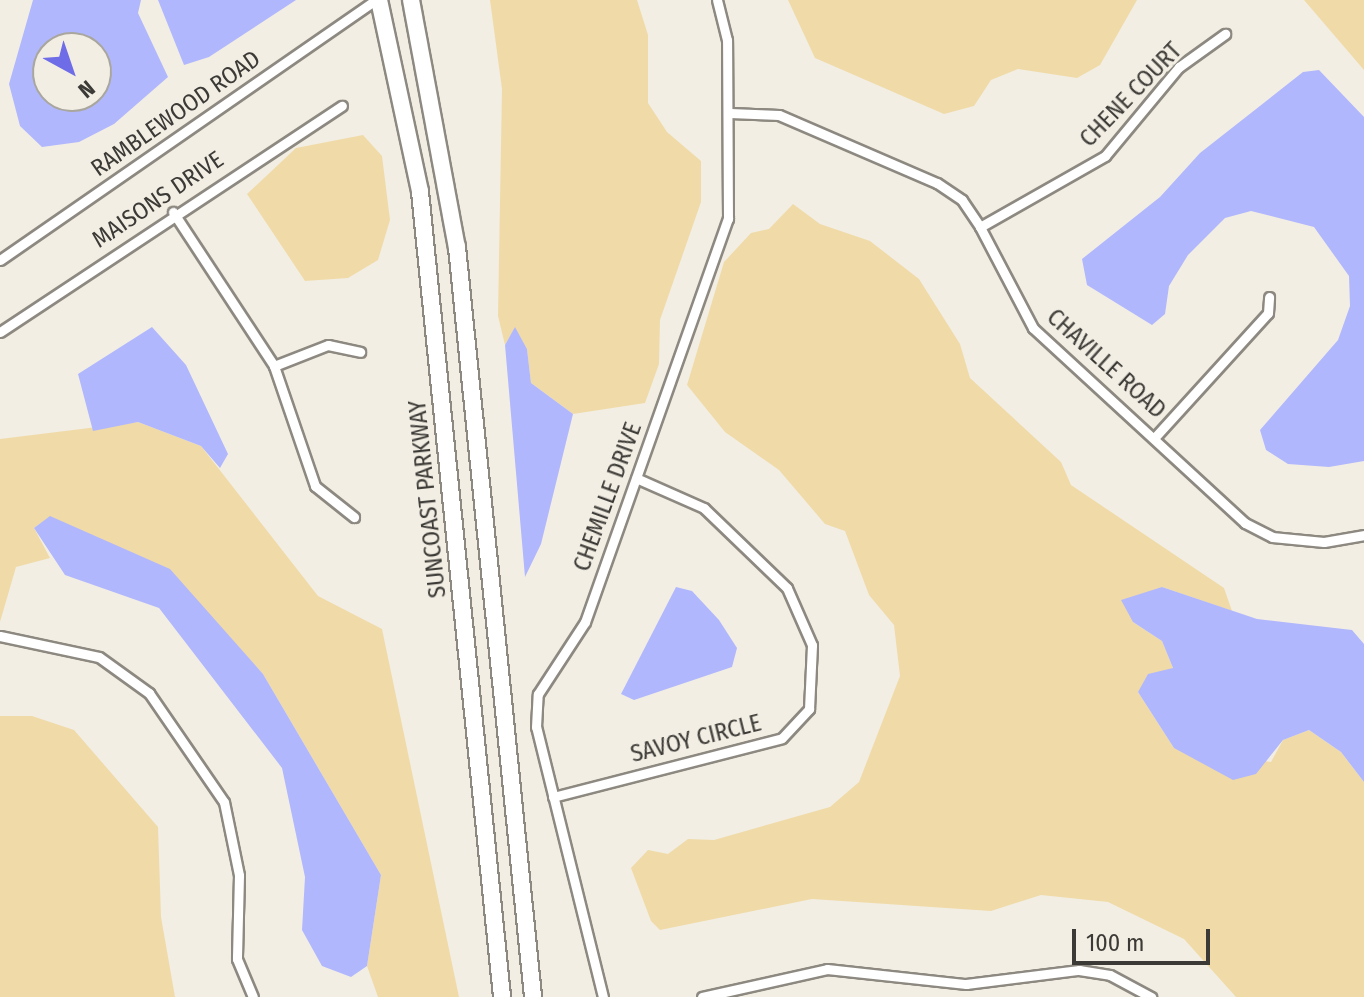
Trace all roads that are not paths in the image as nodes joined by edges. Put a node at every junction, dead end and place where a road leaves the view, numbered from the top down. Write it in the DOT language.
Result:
graph roads {
  1 [pos="377,0"];
  2 [pos="717,0"];
  3 [pos="412,1"];
  4 [pos="1225,34"];
  5 [pos="342,106"];
  6 [pos="730,113"];
  7 [pos="173,212"];
  8 [pos="980,227"];
  9 [pos="0,260"];
  10 [pos="1269,297"];
  11 [pos="0,332"];
  12 [pos="360,352"];
  13 [pos="274,366"];
  14 [pos="1156,436"];
  15 [pos="636,478"];
  16 [pos="354,517"];
  17 [pos="1364,535"];
  18 [pos="0,636"];
  19 [pos="553,797"];
  20 [pos="253,997"];
  21 [pos="502,997"];
  22 [pos="533,997"];
  23 [pos="603,997"];
  24 [pos="702,997"];
  25 [pos="1151,997"];
  1 -- 9 [label="street, RAMBLEWOOD ROAD"];
  1 -- 21 [label="highway, SUNCOAST PARKWAY"];
  2 -- 6 [label="street, CHEMILLE DRIVE"];
  3 -- 22 [label="highway"];
  4 -- 8 [label="street, CHENE COURT"];
  5 -- 7 [label="street, MAISONS DRIVE"];
  6 -- 8 [label="street, CHAVILLE ROAD"];
  6 -- 15 [label="street, CHEMILLE DRIVE"];
  7 -- 11 [label="street, MAISONS DRIVE"];
  7 -- 13 [label="street"];
  8 -- 14 [label="street, CHAVILLE ROAD"];
  10 -- 14 [label="street"];
  12 -- 13 [label="street"];
  13 -- 16 [label="street"];
  14 -- 17 [label="street, CHAVILLE ROAD"];
  15 -- 19 [label="street, CHEMILLE DRIVE"];
  15 -- 19 [label="street, SAVOY CIRCLE"];
  18 -- 20 [label="street"];
  19 -- 23 [label="street, CHEMILLE DRIVE"];
  24 -- 25 [label="street"];
}
